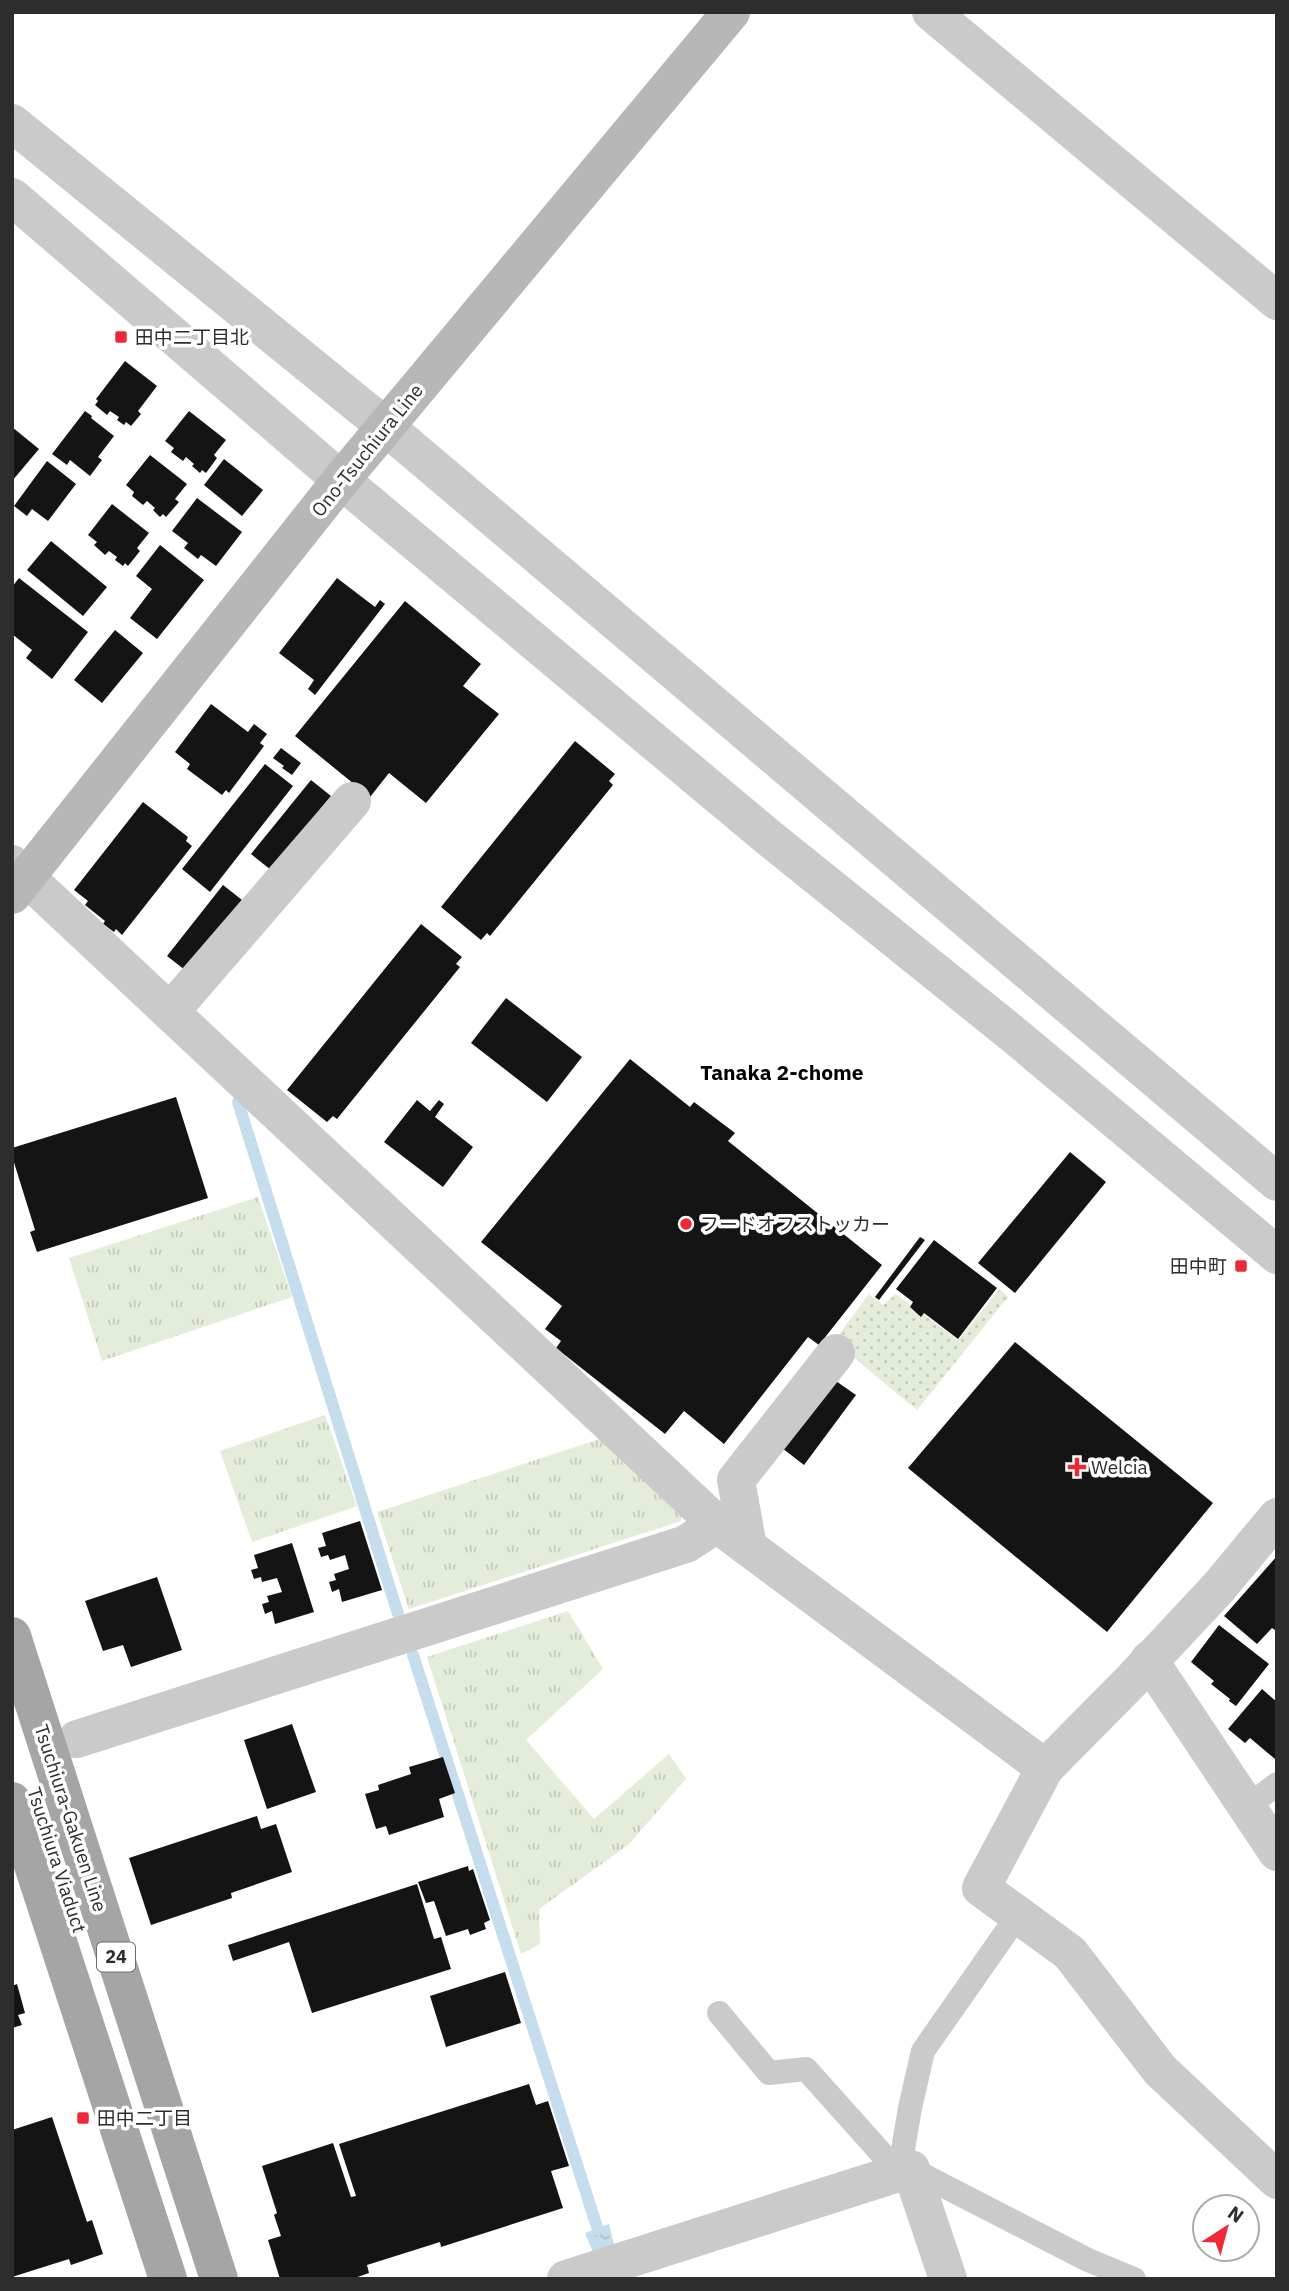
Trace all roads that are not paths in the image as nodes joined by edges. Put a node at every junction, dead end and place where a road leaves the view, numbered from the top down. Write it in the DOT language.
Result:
graph roads {
  1 [pos="731,12"];
  2 [pos="931,12"];
  3 [pos="12,123"];
  4 [pos="12,197"];
  5 [pos="1277,301"];
  6 [pos="386,427"];
  7 [pos="341,480"];
  8 [pos="352,800"];
  9 [pos="17,879"];
  10 [pos="170,1012"];
  11 [pos="1277,1181"];
  12 [pos="1277,1255"];
  13 [pos="836,1353"];
  14 [pos="1277,1517"];
  15 [pos="717,1524"];
  16 [pos="748,1547"];
  17 [pos="12,1636"];
  18 [pos="1149,1660"];
  19 [pos="12,1721"];
  20 [pos="77,1739"];
  21 [pos="1045,1768"];
  22 [pos="1277,1784"];
  23 [pos="12,1801"];
  24 [pos="1247,1807"];
  25 [pos="1277,1852"];
  26 [pos="1017,1915"];
  27 [pos="719,2013"];
  28 [pos="905,2171"];
  29 [pos="1277,2180"];
  30 [pos="168,2279"];
  31 [pos="194,2279"];
  32 [pos="219,2279"];
  33 [pos="566,2279"];
  34 [pos="948,2279"];
  35 [pos="1134,2279"];
  1 -- 6 [label="main road, Ono-Tsuchiura Line"];
  2 -- 5 [label="street"];
  3 -- 6 [label="street"];
  4 -- 7 [label="street"];
  6 -- 7 [label="main road, Ono-Tsuchiura Line"];
  6 -- 11 [label="street"];
  7 -- 9 [label="main road, Ono-Tsuchiura Line"];
  7 -- 12 [label="street"];
  8 -- 10 [label="street"];
  9 -- 10 [label="street"];
  10 -- 15 [label="street"];
  13 -- 16 [label="street"];
  14 -- 18 [label="street"];
  15 -- 16 [label="street"];
  15 -- 20 [label="street"];
  16 -- 21 [label="street"];
  17 -- 32 [label="main road, Tsuchiura-Gakuen Line / 24"];
  18 -- 21 [label="street"];
  18 -- 24 [label="street"];
  19 -- 31 [label="main road, Tsuchiura Viaduct / 24"];
  21 -- 26 [label="street"];
  22 -- 24 [label="lane"];
  23 -- 30 [label="main road, 24"];
  24 -- 25 [label="street"];
  26 -- 28 [label="lane"];
  26 -- 29 [label="street"];
  27 -- 28 [label="lane"];
  28 -- 33 [label="street"];
  28 -- 34 [label="street"];
  28 -- 35 [label="lane"];
}
